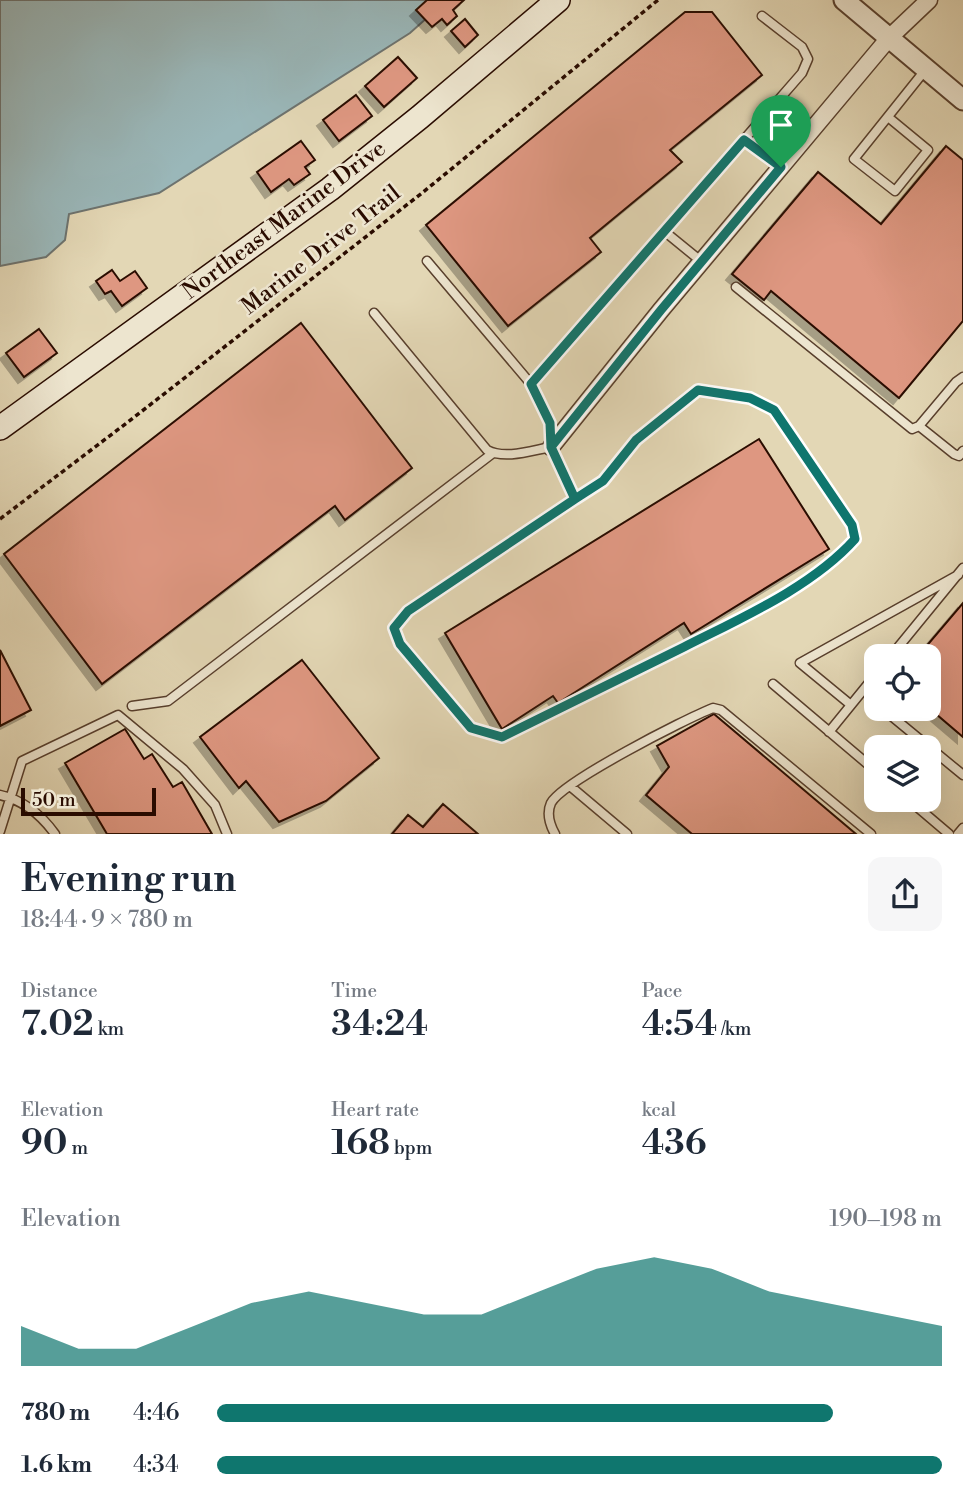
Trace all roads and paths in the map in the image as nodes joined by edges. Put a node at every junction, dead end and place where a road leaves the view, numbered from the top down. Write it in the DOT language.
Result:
graph roads {
  1 [pos="558,0"];
  2 [pos="658,0"];
  3 [pos="844,0"];
  4 [pos="929,0"];
  5 [pos="762,16"];
  6 [pos="889,38"];
  7 [pos="926,69"];
  8 [pos="960,92"];
  9 [pos="888,117"];
  10 [pos="744,140"];
  11 [pos="781,167"];
  12 [pos="664,231"];
  13 [pos="427,261"];
  14 [pos="702,261"];
  15 [pos="736,288"];
  16 [pos="374,313"];
  17 [pos="963,377"];
  18 [pos="531,384"];
  19 [pos="919,426"];
  20 [pos="0,428"];
  21 [pos="551,447"];
  22 [pos="963,451"];
  23 [pos="493,453"];
  24 [pos="575,499"];
  25 [pos="0,519"];
  26 [pos="960,571"];
  27 [pos="901,644"];
  28 [pos="773,684"];
  29 [pos="864,689"];
  30 [pos="851,705"];
  31 [pos="132,706"];
  32 [pos="897,721"];
  33 [pos="829,732"];
  34 [pos="864,761"];
  35 [pos="963,775"];
  36 [pos="570,786"];
  37 [pos="0,795"];
  38 [pos="11,797"];
  39 [pos="923,812"];
  40 [pos="963,828"];
  41 [pos="0,831"];
  42 [pos="55,834"];
  43 [pos="227,834"];
  44 [pos="555,834"];
  45 [pos="627,834"];
  46 [pos="871,834"];
  47 [pos="949,834"];
  48 [pos="958,834"];
  1 -- 20 [label="main road, Northeast Marine Drive"];
  2 -- 25 [label="path, Marine Drive Trail"];
  3 -- 6 [label="street"];
  4 -- 6 [label="street"];
  5 -- 10 [label="lane"];
  6 -- 7 [label="street"];
  6 -- 11 [label="street"];
  7 -- 8 [label="street"];
  7 -- 9 [label="lane"];
  9 -- 9 [label="lane"];
  10 -- 11 [label="lane"];
  10 -- 12 [label="lane"];
  11 -- 14 [label="street"];
  12 -- 14 [label="lane"];
  12 -- 18 [label="lane"];
  13 -- 18 [label="lane"];
  14 -- 21 [label="street"];
  15 -- 19 [label="lane"];
  16 -- 23 [label="lane"];
  17 -- 19 [label="lane"];
  18 -- 21 [label="lane"];
  19 -- 22 [label="lane"];
  21 -- 23 [label="lane"];
  21 -- 24 [label="lane"];
  23 -- 31 [label="lane"];
  24 -- 24 [label="lane"];
  26 -- 27 [label="lane"];
  26 -- 30 [label="lane"];
  28 -- 33 [label="lane"];
  29 -- 30 [label="lane"];
  30 -- 33 [label="lane"];
  32 -- 35 [label="lane"];
  33 -- 34 [label="lane"];
  36 -- 44 [label="lane"];
  36 -- 45 [label="lane"];
  36 -- 46 [label="lane"];
  37 -- 38 [label="lane"];
  38 -- 41 [label="lane"];
  38 -- 42 [label="lane"];
  38 -- 43 [label="lane"];
  39 -- 47 [label="lane"];
  40 -- 48 [label="lane"];
}
